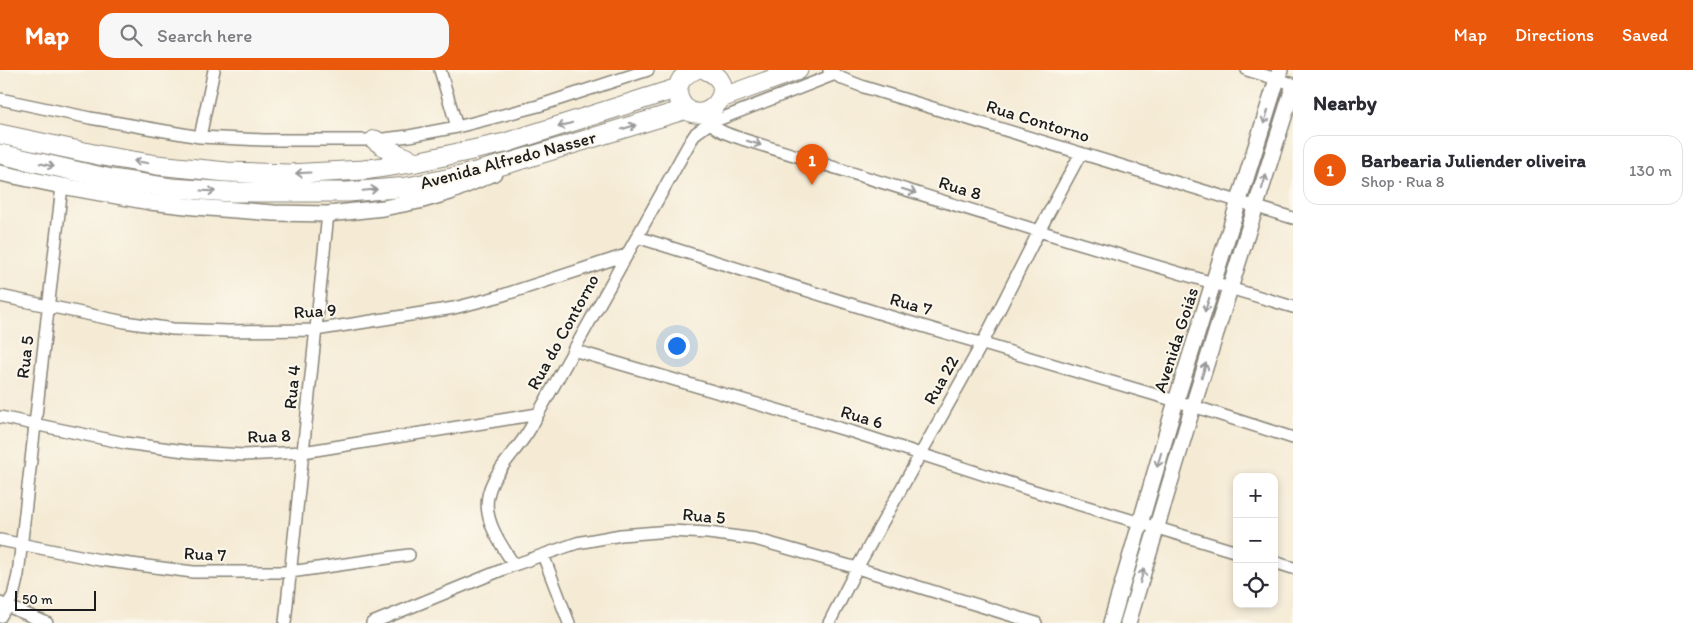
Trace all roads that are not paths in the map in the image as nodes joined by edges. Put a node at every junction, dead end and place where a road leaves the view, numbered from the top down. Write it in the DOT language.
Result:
graph roads {
  1 [pos="214,70"];
  2 [pos="440,70"];
  3 [pos="648,70"];
  4 [pos="798,70"];
  5 [pos="1247,70"];
  6 [pos="711,71"];
  7 [pos="830,72"];
  8 [pos="625,74"];
  9 [pos="1279,75"];
  10 [pos="677,80"];
  11 [pos="1293,86"];
  12 [pos="721,98"];
  13 [pos="0,99"];
  14 [pos="686,109"];
  15 [pos="708,117"];
  16 [pos="457,127"];
  17 [pos="0,134"];
  18 [pos="200,137"];
  19 [pos="375,140"];
  20 [pos="1081,153"];
  21 [pos="0,154"];
  22 [pos="416,162"];
  23 [pos="513,162"];
  24 [pos="11,169"];
  25 [pos="62,186"];
  26 [pos="1240,200"];
  27 [pos="1256,206"];
  28 [pos="328,214"];
  29 [pos="1293,218"];
  30 [pos="1039,231"];
  31 [pos="637,237"];
  32 [pos="626,255"];
  33 [pos="1214,283"];
  34 [pos="1230,288"];
  35 [pos="0,296"];
  36 [pos="49,306"];
  37 [pos="1293,307"];
  38 [pos="316,330"];
  39 [pos="983,342"];
  40 [pos="573,350"];
  41 [pos="1176,401"];
  42 [pos="1193,406"];
  43 [pos="538,414"];
  44 [pos="0,417"];
  45 [pos="35,424"];
  46 [pos="1293,438"];
  47 [pos="303,452"];
  48 [pos="920,454"];
  49 [pos="1140,523"];
  50 [pos="1156,528"];
  51 [pos="0,540"];
  52 [pos="22,544"];
  53 [pos="1233,551"];
  54 [pos="410,555"];
  55 [pos="543,555"];
  56 [pos="1277,563"];
  57 [pos="514,565"];
  58 [pos="857,568"];
  59 [pos="1293,568"];
  60 [pos="290,572"];
  61 [pos="4,605"];
  62 [pos="0,617"];
  63 [pos="47,623"];
  64 [pos="285,623"];
  65 [pos="372,623"];
  66 [pos="569,623"];
  67 [pos="829,623"];
  68 [pos="1036,623"];
  69 [pos="1111,623"];
  70 [pos="1128,623"];
  1 -- 18 [label="street"];
  2 -- 16 [label="street"];
  3 -- 8 [label="street"];
  4 -- 12 [label="main road"];
  5 -- 9 [label="street"];
  6 -- 10 [label="main road"];
  6 -- 12 [label="main road"];
  7 -- 15 [label="street"];
  7 -- 20 [label="street, Rua Contorno"];
  8 -- 16 [label="street"];
  9 -- 11 [label="street"];
  9 -- 26 [label="street, Avenida Goiás, one-way"];
  10 -- 14 [label="main road"];
  10 -- 22 [label="main road, Avenida Alfredo Nasser, one-way"];
  27 -- 11 [label="street, Avenida Goiás, one-way"];
  12 -- 15 [label="main road"];
  13 -- 18 [label="street"];
  14 -- 15 [label="main road"];
  23 -- 14 [label="main road, Avenida Alfredo Nasser, one-way"];
  15 -- 30 [label="street, Rua 8, one-way"];
  15 -- 31 [label="street, Rua do Contorno"];
  16 -- 19 [label="street"];
  22 -- 17 [label="main road, Avenida Alfredo Nasser, one-way"];
  18 -- 19 [label="street"];
  19 -- 22 [label="main road"];
  20 -- 26 [label="street, Rua Contorno"];
  20 -- 30 [label="street, Rua 22"];
  21 -- 24 [label="main road, Avenida Alfredo Nasser"];
  24 -- 23 [label="main road, Avenida Alfredo Nasser, one-way"];
  23 -- 28 [label="street"];
  24 -- 25 [label="street"];
  25 -- 28 [label="street"];
  25 -- 36 [label="street, Rua 5"];
  26 -- 27 [label="street, Rua Contorno"];
  26 -- 33 [label="street, Avenida Goiás"];
  27 -- 29 [label="street"];
  27 -- 34 [label="street, Avenida Goiás"];
  28 -- 38 [label="street, Rua 4"];
  30 -- 33 [label="street, Rua 8"];
  30 -- 39 [label="street, Rua 22"];
  31 -- 32 [label="street, Rua do Contorno"];
  31 -- 39 [label="street, Rua 7"];
  32 -- 38 [label="street, Rua 9"];
  32 -- 40 [label="street, Rua do Contorno"];
  33 -- 34 [label="street, Rua 8"];
  33 -- 41 [label="street, Avenida Goiás, one-way"];
  34 -- 37 [label="street"];
  42 -- 34 [label="street, Avenida Goiás, one-way"];
  35 -- 36 [label="street, Rua 9"];
  36 -- 38 [label="street, Rua 9"];
  36 -- 45 [label="street, Rua 5"];
  38 -- 47 [label="street, Rua 4"];
  39 -- 41 [label="street, Rua 7"];
  39 -- 48 [label="street, Rua 22"];
  40 -- 43 [label="street, Rua do Contorno"];
  40 -- 48 [label="street, Rua 6"];
  41 -- 42 [label="street, Rua 7"];
  41 -- 49 [label="street, Avenida Goiás, one-way"];
  42 -- 46 [label="street"];
  42 -- 50 [label="street, Avenida Goiás"];
  43 -- 47 [label="street, Rua 8"];
  43 -- 57 [label="street, Rua do Contorno"];
  44 -- 45 [label="street, Rua 8"];
  45 -- 47 [label="street, Rua 8"];
  45 -- 52 [label="street, Rua 5"];
  47 -- 60 [label="street, Rua 4"];
  48 -- 49 [label="street, Rua 6"];
  48 -- 58 [label="street, Rua 22"];
  49 -- 50 [label="street, Rua 6"];
  49 -- 69 [label="street, Avenida Goiás"];
  50 -- 53 [label="street"];
  70 -- 50 [label="street, Avenida Goiás, one-way"];
  51 -- 52 [label="street, Rua 7"];
  52 -- 60 [label="street, Rua 7"];
  52 -- 61 [label="street, Rua 5"];
  54 -- 60 [label="street, Rua 7"];
  55 -- 57 [label="street, Rua 5"];
  55 -- 58 [label="street, Rua 5"];
  55 -- 66 [label="street"];
  56 -- 59 [label="street"];
  57 -- 65 [label="street, Rua 5"];
  58 -- 67 [label="street, Rua 22"];
  58 -- 68 [label="street, Rua 5"];
  60 -- 64 [label="street, Rua 4"];
  61 -- 62 [label="street, Rua 5"];
  61 -- 63 [label="street"];
}
